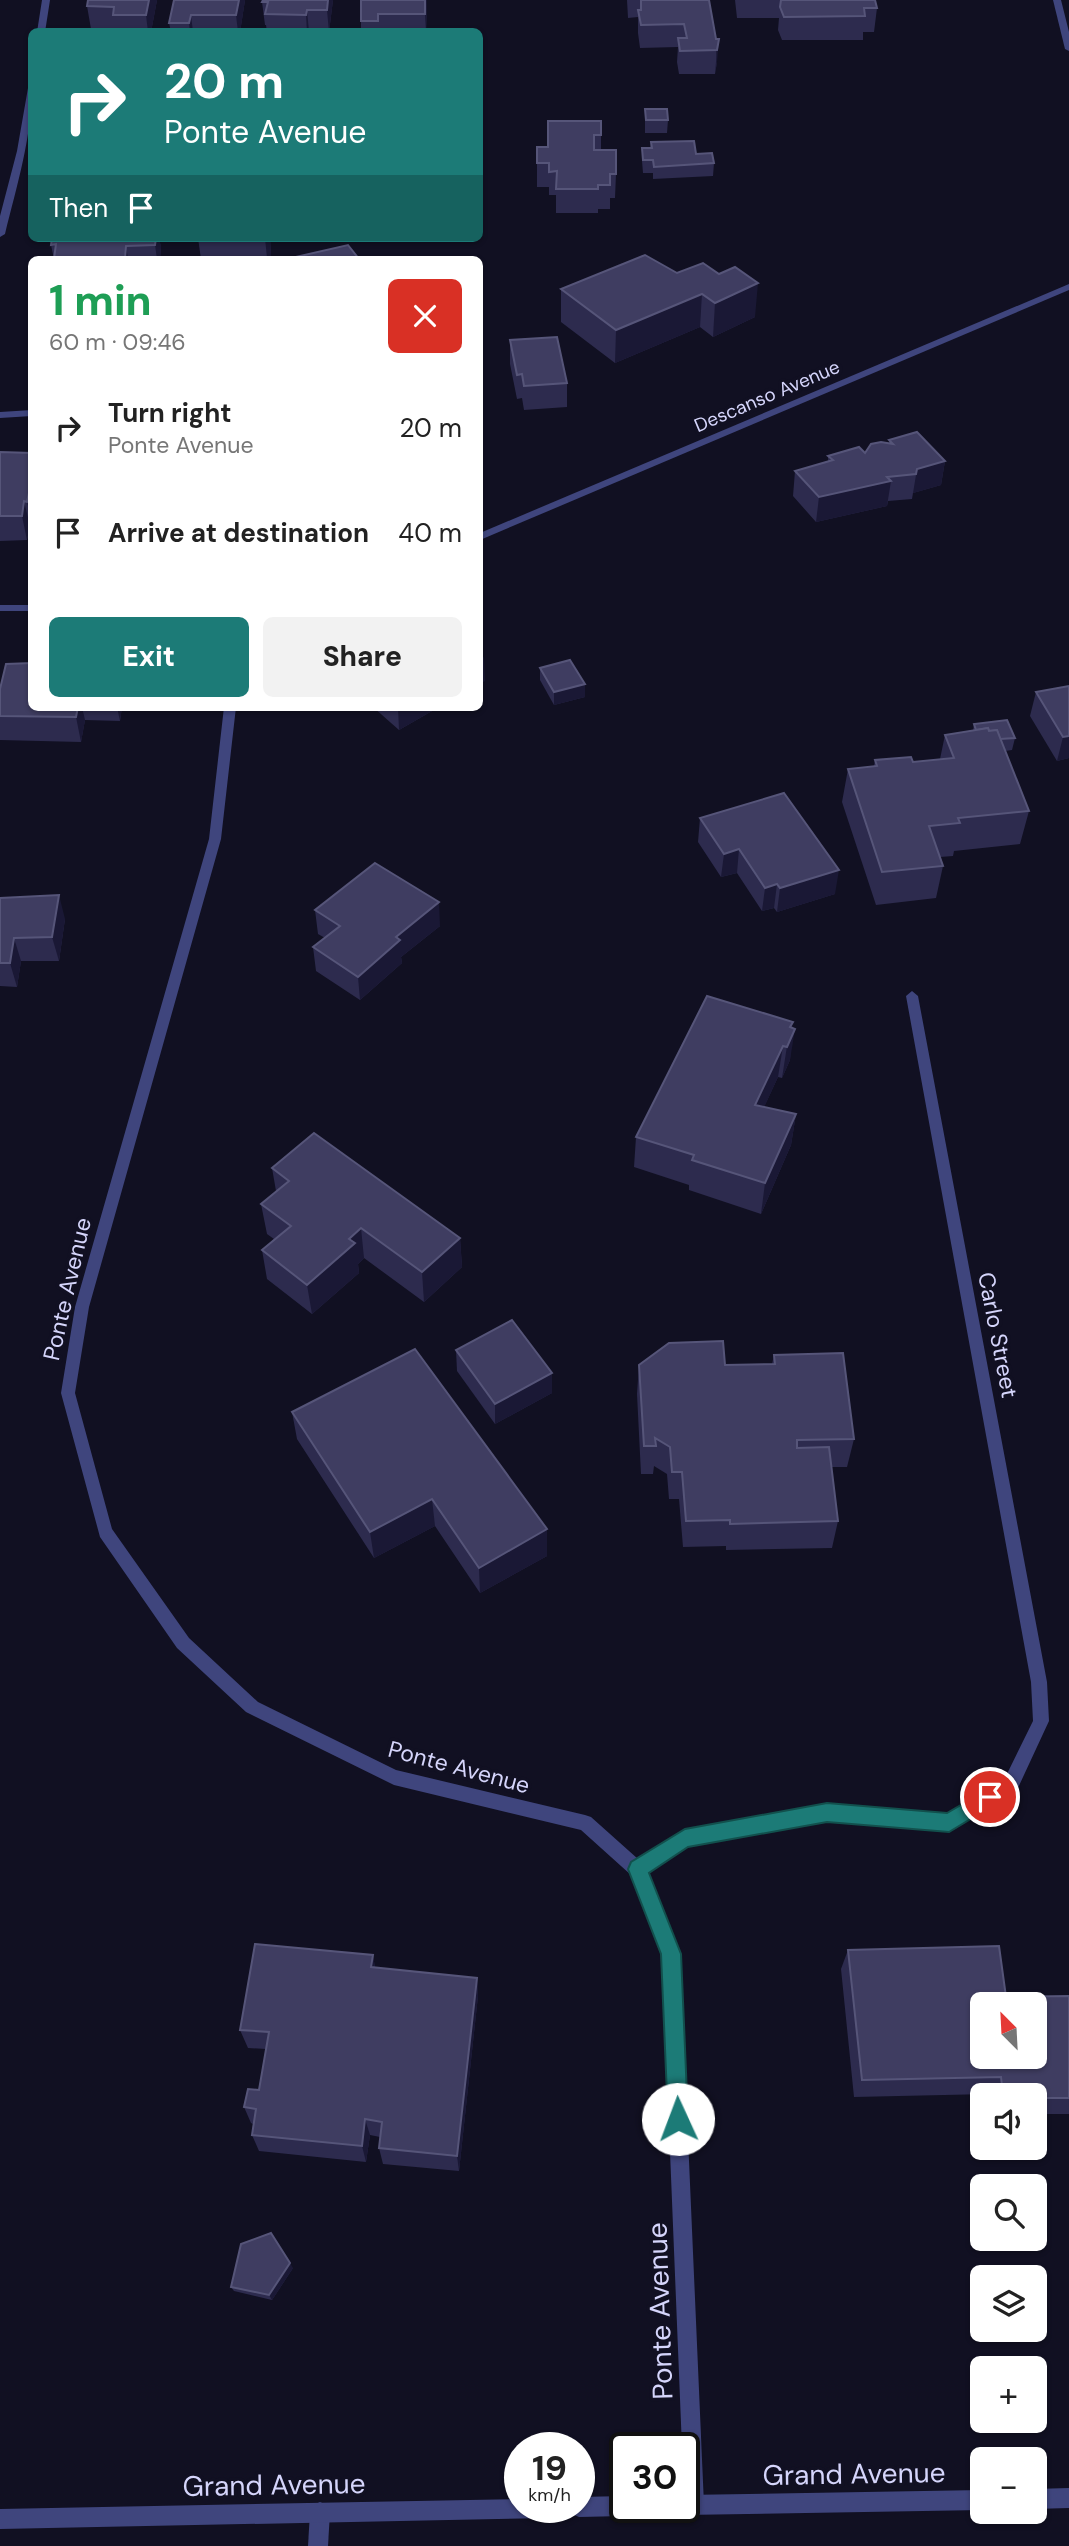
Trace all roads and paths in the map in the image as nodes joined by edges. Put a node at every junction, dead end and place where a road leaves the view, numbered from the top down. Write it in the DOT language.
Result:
graph roads {
  1 [pos="46,0"];
  2 [pos="1057,0"];
  3 [pos="42,28"];
  4 [pos="1069,49"];
  5 [pos="28,130"];
  6 [pos="26,151"];
  7 [pos="0,234"];
  8 [pos="1069,287"];
  9 [pos="28,414"];
  10 [pos="0,415"];
  11 [pos="483,536"];
  12 [pos="0,608"];
  13 [pos="28,608"];
  14 [pos="230,711"];
  15 [pos="912,996"];
  16 [pos="638,1869"];
  17 [pos="687,2432"];
  18 [pos="1069,2498"];
  19 [pos="1047,2499"];
  20 [pos="970,2500"];
  21 [pos="700,2505"];
  22 [pos="504,2509"];
  23 [pos="320,2512"];
  24 [pos="0,2519"];
  25 [pos="318,2546"];
  1 -- 3 [label="street"];
  2 -- 4 [label="street"];
  5 -- 6 [label="street"];
  6 -- 7 [label="street"];
  8 -- 11 [label="street, Descanso Avenue"];
  9 -- 10 [label="street"];
  12 -- 13 [label="street"];
  14 -- 16 [label="street, Ponte Avenue"];
  15 -- 16 [label="street, Carlo Street"];
  16 -- 17 [label="street, Ponte Avenue"];
  18 -- 19 [label="street"];
  20 -- 21 [label="street, Grand Avenue"];
  22 -- 23 [label="street, Grand Avenue"];
  23 -- 24 [label="street, Grand Avenue"];
  23 -- 25 [label="street"];
}
